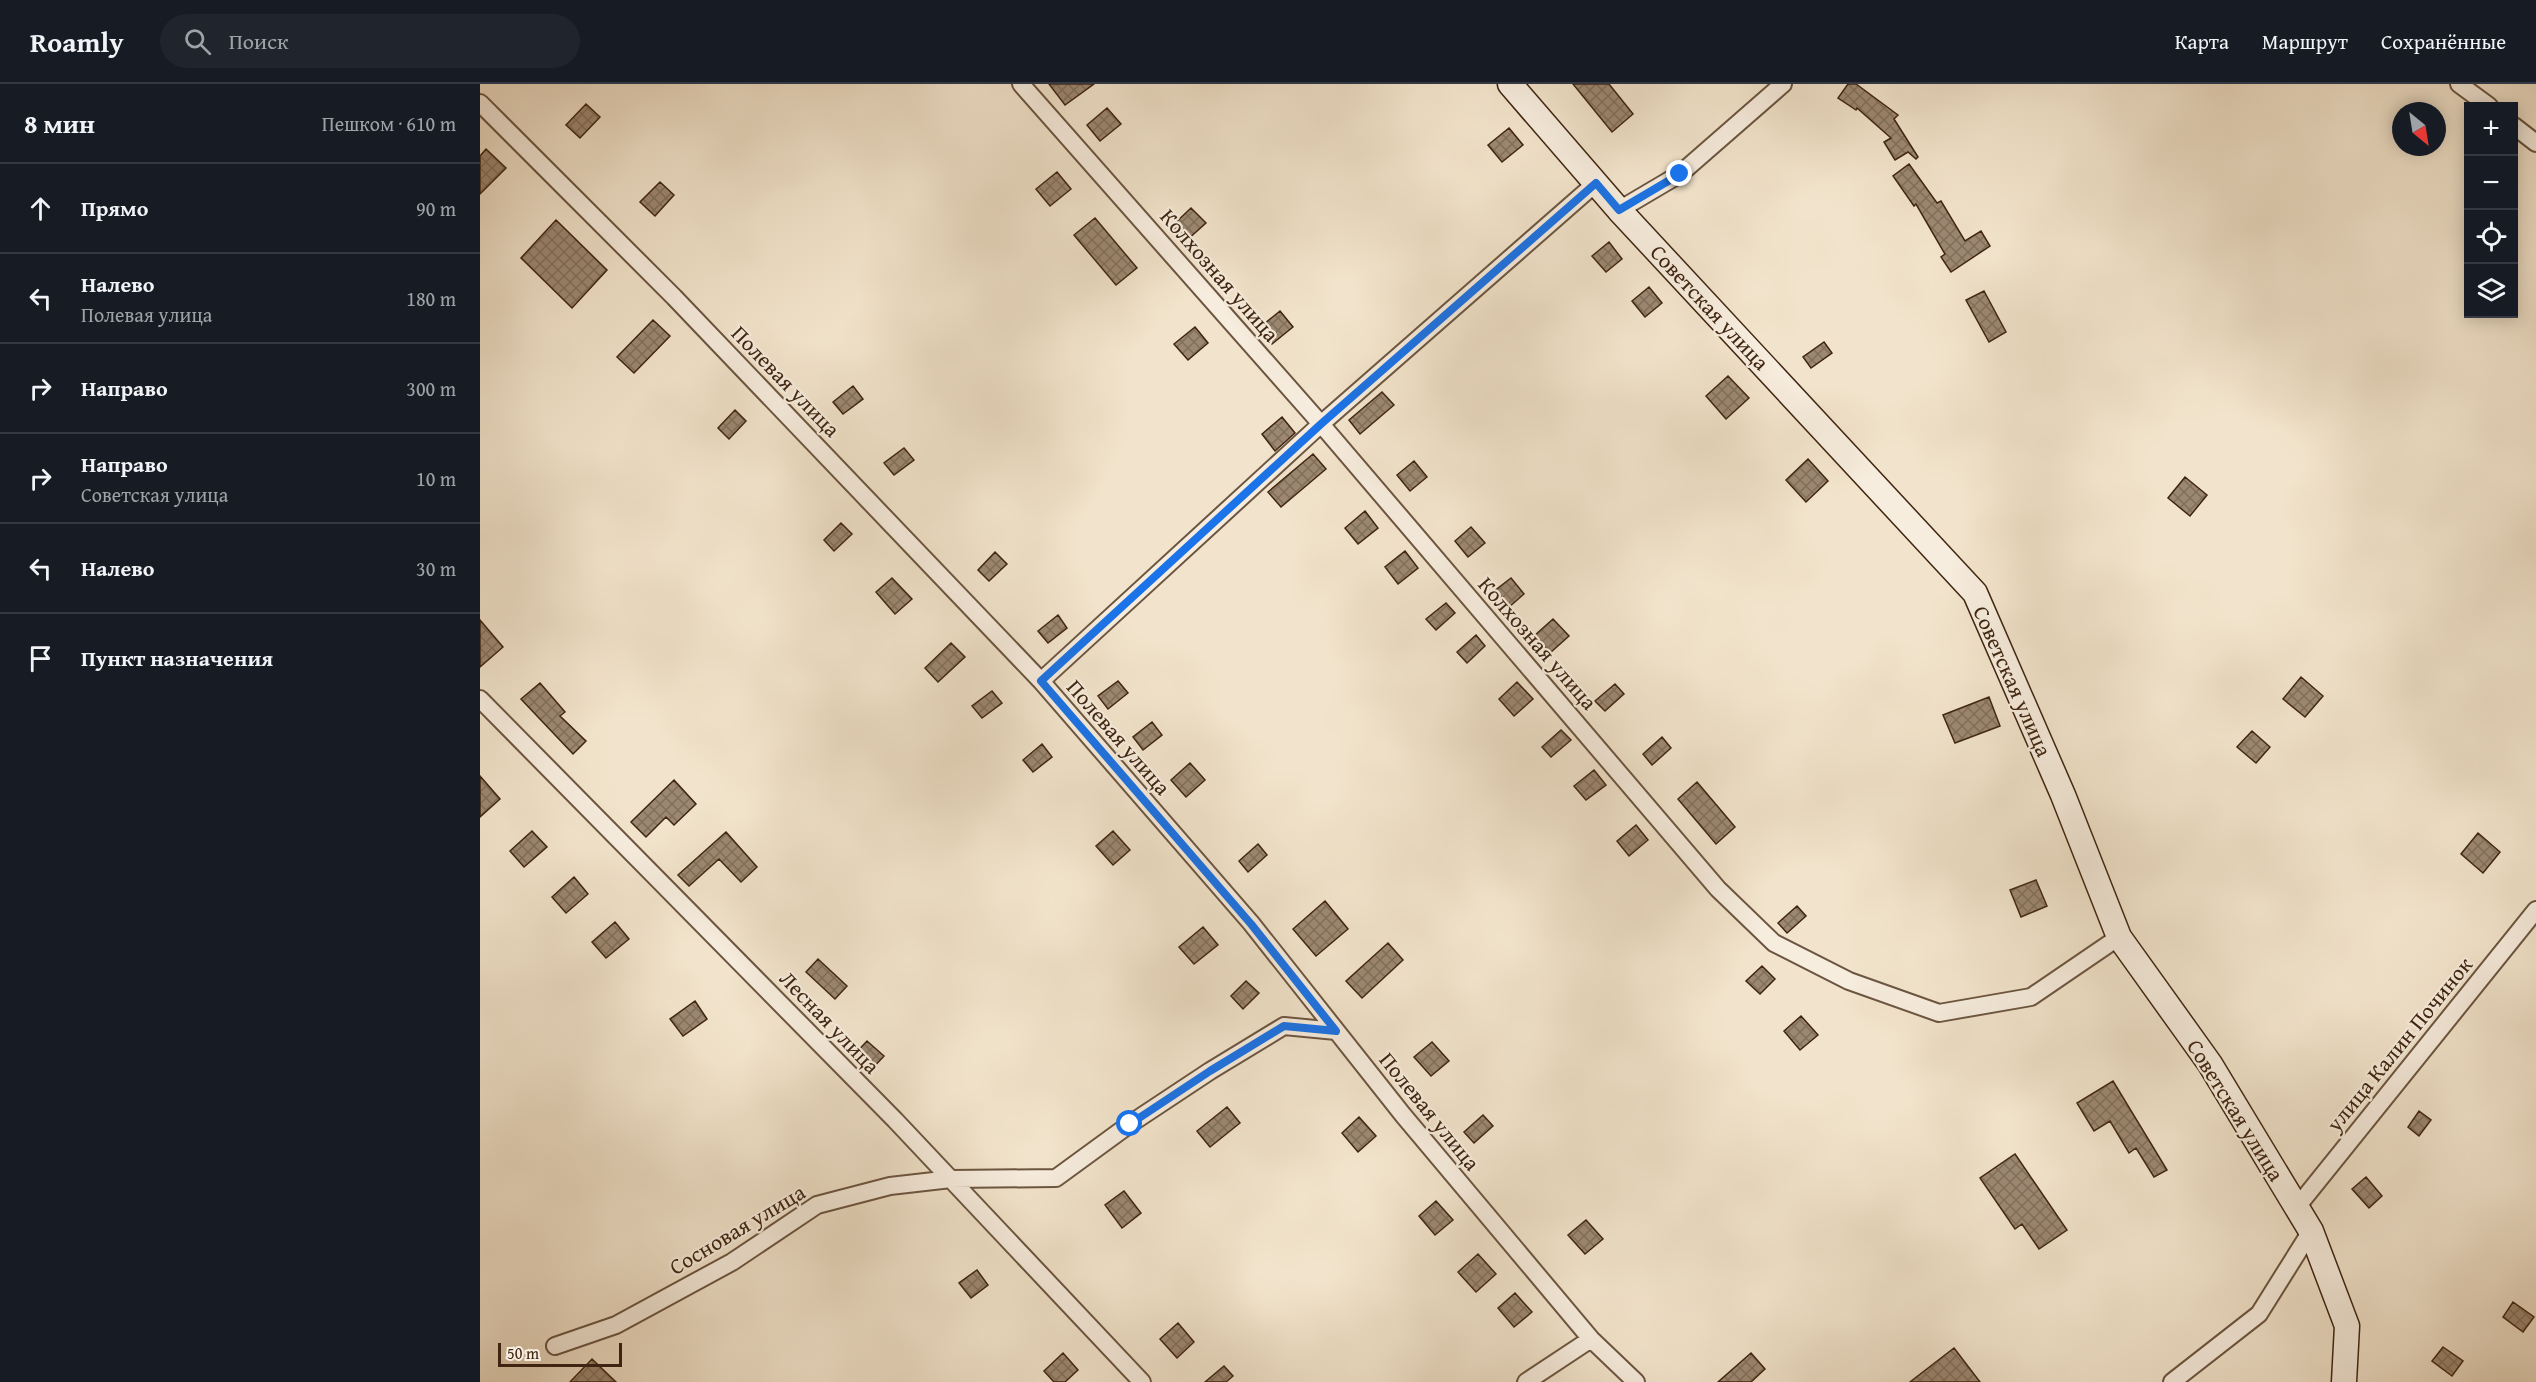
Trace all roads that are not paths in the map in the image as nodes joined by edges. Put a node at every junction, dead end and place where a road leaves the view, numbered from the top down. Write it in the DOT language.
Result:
graph roads {
  1 [pos="1021,84"];
  2 [pos="1510,84"];
  3 [pos="1783,84"];
  4 [pos="2459,84"];
  5 [pos="2483,102"];
  6 [pos="480,103"];
  7 [pos="2518,129"];
  8 [pos="2536,143"];
  9 [pos="1596,183"];
  10 [pos="1619,210"];
  11 [pos="1321,424"];
  12 [pos="1041,681"];
  13 [pos="480,699"];
  14 [pos="2536,910"];
  15 [pos="2120,937"];
  16 [pos="1336,1031"];
  17 [pos="951,1179"];
  18 [pos="2296,1207"];
  19 [pos="2312,1231"];
  20 [pos="1591,1339"];
  21 [pos="555,1346"];
  22 [pos="1142,1382"];
  23 [pos="1526,1382"];
  24 [pos="1636,1382"];
  25 [pos="2172,1382"];
  26 [pos="2344,1382"];
  1 -- 11 [label="street, Колхозная улица"];
  2 -- 9 [label="street, Советская улица"];
  3 -- 10 [label="street"];
  4 -- 5 [label="street"];
  6 -- 12 [label="street, Полевая улица"];
  7 -- 8 [label="street"];
  9 -- 10 [label="street, Советская улица"];
  9 -- 11 [label="street"];
  10 -- 15 [label="street, Советская улица"];
  11 -- 12 [label="street"];
  11 -- 15 [label="street, Колхозная улица"];
  12 -- 16 [label="street, Полевая улица"];
  13 -- 17 [label="street, Лесная улица"];
  14 -- 18 [label="street, улица Калин Починок"];
  15 -- 18 [label="street, Советская улица"];
  16 -- 17 [label="street, Сосновая улица"];
  16 -- 20 [label="street, Полевая улица"];
  17 -- 21 [label="street, Сосновая улица"];
  17 -- 22 [label="street, Лесная улица"];
  18 -- 19 [label="street, Советская улица"];
  19 -- 25 [label="street"];
  19 -- 26 [label="street, Советская улица"];
  20 -- 23 [label="street"];
  20 -- 24 [label="street, Полевая улица"];
}
